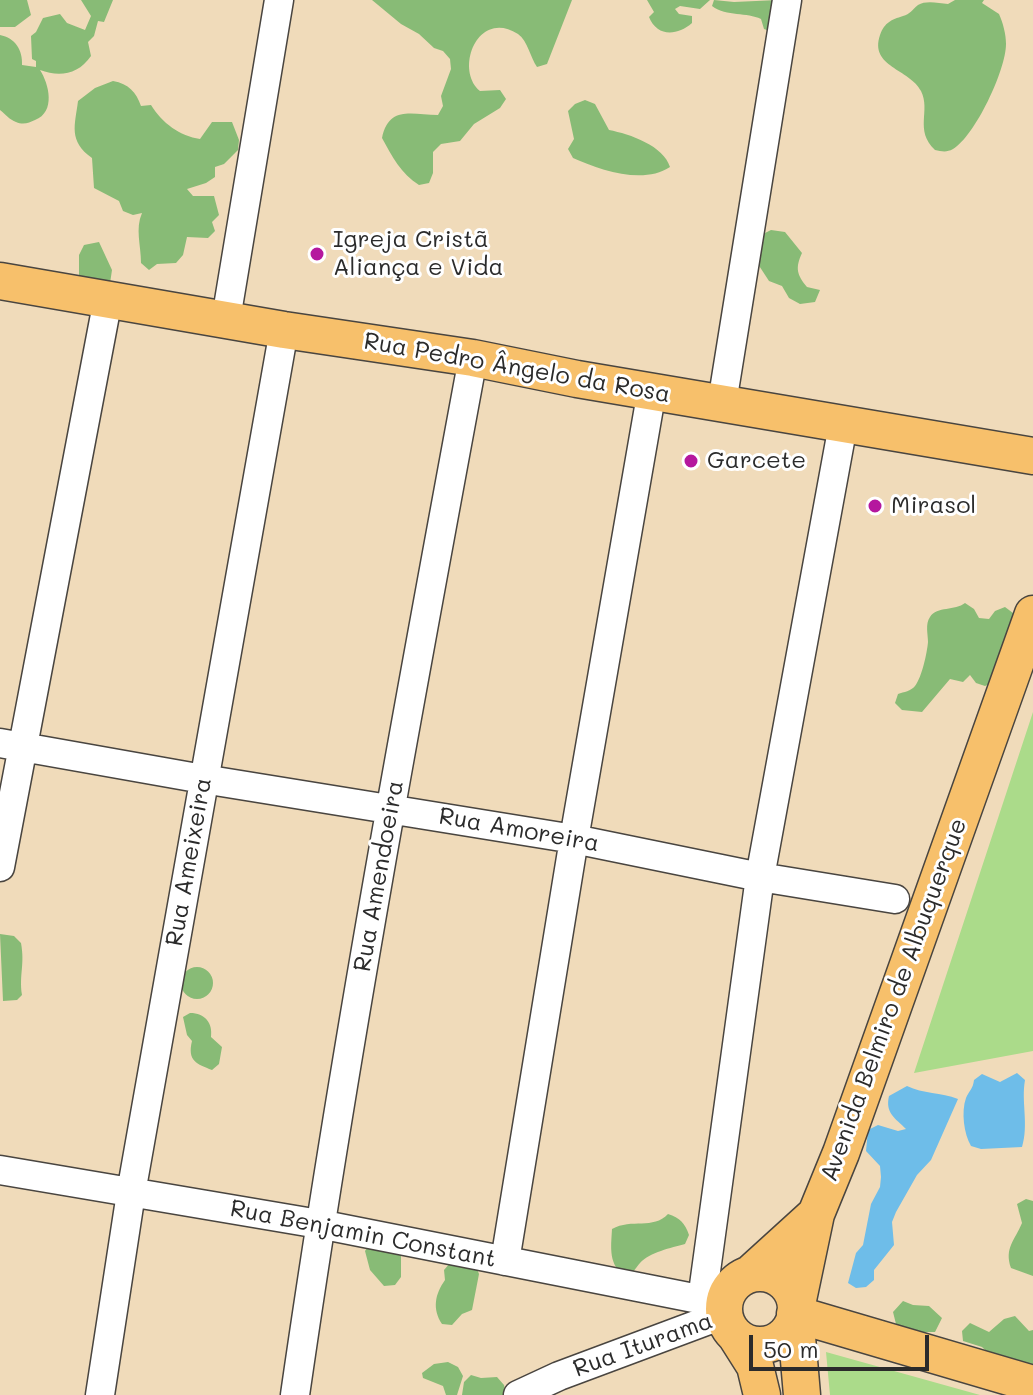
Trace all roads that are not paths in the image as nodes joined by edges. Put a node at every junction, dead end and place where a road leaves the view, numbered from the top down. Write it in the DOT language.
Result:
graph roads {
  1 [pos="279,0"];
  2 [pos="787,0"];
  3 [pos="0,281"];
  4 [pos="108,299"];
  5 [pos="226,319"];
  6 [pos="284,330"];
  7 [pos="473,358"];
  8 [pos="652,390"];
  9 [pos="722,403"];
  10 [pos="843,425"];
  11 [pos="1033,456"];
  12 [pos="1033,614"];
  13 [pos="1023,673"];
  14 [pos="12,745"];
  15 [pos="203,779"];
  16 [pos="390,808"];
  17 [pos="574,839"];
  18 [pos="0,867"];
  19 [pos="760,877"];
  20 [pos="895,899"];
  21 [pos="0,1170"];
  22 [pos="131,1193"];
  23 [pos="816,1214"];
  24 [pos="319,1224"];
  25 [pos="505,1261"];
  26 [pos="750,1274"];
  27 [pos="722,1313"];
  28 [pos="795,1314"];
  29 [pos="1033,1384"];
  30 [pos="560,1385"];
  31 [pos="100,1395"];
  32 [pos="295,1395"];
  33 [pos="518,1395"];
  34 [pos="762,1395"];
  35 [pos="802,1395"];
  1 -- 5 [label="street"];
  2 -- 9 [label="street"];
  3 -- 4 [label="main road, Rua Pedro Ângelo da Rosa"];
  4 -- 5 [label="main road, Rua Pedro Ângelo da Rosa"];
  4 -- 14 [label="street"];
  5 -- 6 [label="main road, Rua Pedro Ângelo da Rosa"];
  6 -- 7 [label="main road, Rua Pedro Ângelo da Rosa"];
  6 -- 15 [label="street, Rua Ameixeira"];
  7 -- 8 [label="main road, Rua Pedro Ângelo da Rosa"];
  7 -- 16 [label="street, Rua Amendoeira"];
  8 -- 9 [label="main road, Rua Pedro Ângelo da Rosa"];
  8 -- 17 [label="street"];
  9 -- 10 [label="main road, Rua Pedro Ângelo da Rosa"];
  10 -- 11 [label="main road, Rua Pedro Ângelo da Rosa"];
  10 -- 19 [label="street"];
  12 -- 13 [label="main road, Avenida Belmiro de Albuquerque"];
  13 -- 23 [label="main road, Avenida Belmiro de Albuquerque"];
  14 -- 15 [label="street, Rua Amoreira"];
  14 -- 18 [label="street"];
  15 -- 16 [label="street, Rua Amoreira"];
  15 -- 22 [label="street, Rua Ameixeira"];
  16 -- 17 [label="street, Rua Amoreira"];
  16 -- 24 [label="street, Rua Amendoeira"];
  17 -- 19 [label="street, Rua Amoreira"];
  17 -- 25 [label="street"];
  19 -- 20 [label="street, Rua Amoreira"];
  19 -- 27 [label="street"];
  21 -- 22 [label="street, Rua Benjamin Constant"];
  22 -- 24 [label="street, Rua Benjamin Constant"];
  22 -- 31 [label="street, Rua Ameixeira"];
  23 -- 26 [label="main road"];
  23 -- 28 [label="main road, Avenida Belmiro de Albuquerque"];
  24 -- 25 [label="street, Rua Benjamin Constant"];
  24 -- 32 [label="street, Rua Amendoeira"];
  25 -- 27 [label="street, Rua Benjamin Constant"];
  26 -- 27 [label="main road"];
  26 -- 28 [label="main road"];
  27 -- 28 [label="main road"];
  27 -- 30 [label="street, Rua Iturama"];
  27 -- 34 [label="main road"];
  28 -- 29 [label="main road"];
  28 -- 35 [label="main road, Avenida Belmiro de Albuquerque"];
  30 -- 33 [label="street, Rua Iturama"];
}
